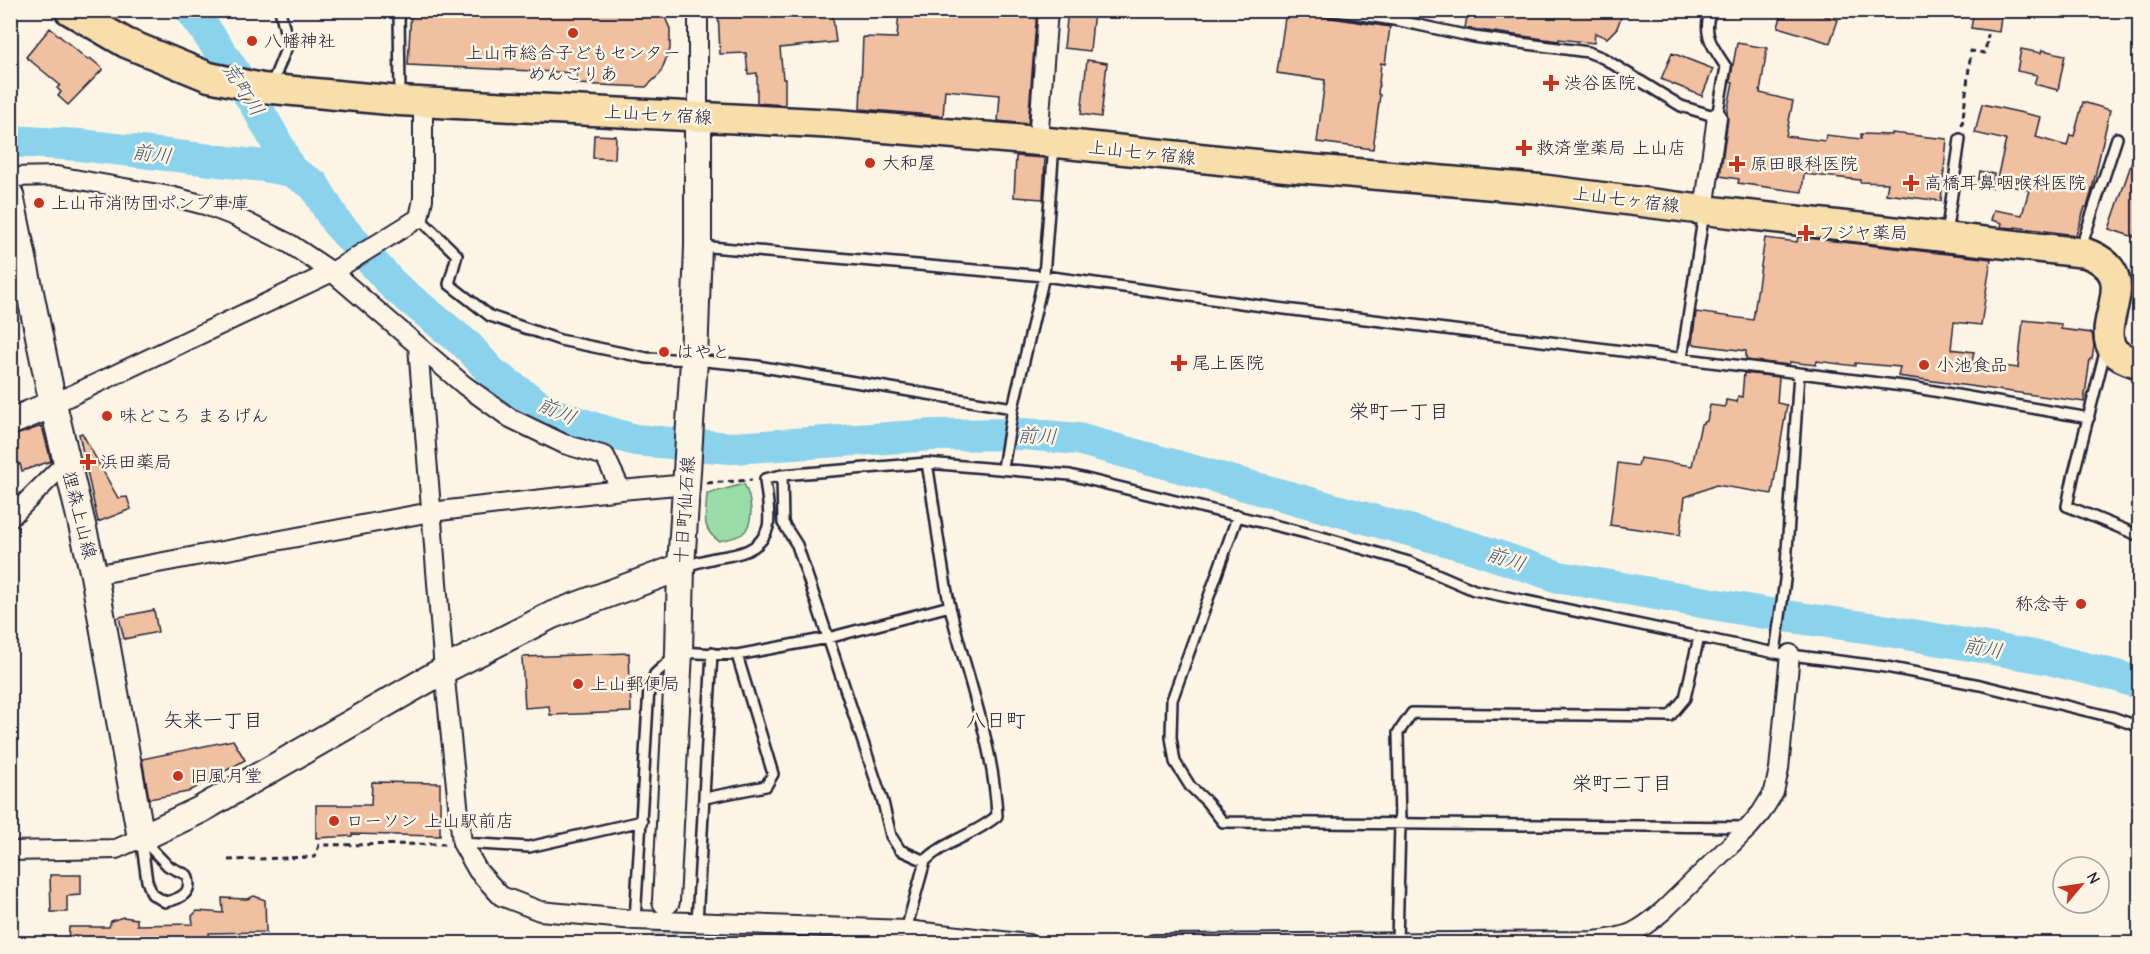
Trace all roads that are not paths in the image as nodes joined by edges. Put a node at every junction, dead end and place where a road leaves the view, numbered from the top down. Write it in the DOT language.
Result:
graph roads {
  1 [pos="69,10"];
  2 [pos="280,10"];
  3 [pos="399,10"];
  4 [pos="698,10"];
  5 [pos="1048,10"];
  6 [pos="1329,10"];
  7 [pos="1712,10"];
  8 [pos="266,88"];
  9 [pos="411,101"];
  10 [pos="1717,117"];
  11 [pos="698,118"];
  12 [pos="2117,138"];
  13 [pos="1960,140"];
  14 [pos="1046,142"];
  15 [pos="10,177"];
  16 [pos="10,195"];
  17 [pos="1704,210"];
  18 [pos="419,218"];
  19 [pos="1946,238"];
  20 [pos="698,246"];
  21 [pos="2079,253"];
  22 [pos="333,272"];
  23 [pos="1044,276"];
  24 [pos="2109,334"];
  25 [pos="418,346"];
  26 [pos="1682,358"];
  27 [pos="694,360"];
  28 [pos="2139,364"];
  29 [pos="1799,373"];
  30 [pos="53,404"];
  31 [pos="1013,408"];
  32 [pos="2089,418"];
  33 [pos="10,422"];
  34 [pos="66,462"];
  35 [pos="927,463"];
  36 [pos="1002,468"];
  37 [pos="782,475"];
  38 [pos="688,476"];
  39 [pos="621,490"];
  40 [pos="431,512"];
  41 [pos="1238,515"];
  42 [pos="10,518"];
  43 [pos="2139,536"];
  44 [pos="681,567"];
  45 [pos="94,575"];
  46 [pos="950,606"];
  47 [pos="1699,637"];
  48 [pos="828,638"];
  49 [pos="679,652"];
  50 [pos="712,653"];
  51 [pos="1783,653"];
  52 [pos="737,655"];
  53 [pos="444,670"];
  54 [pos="2139,727"];
  55 [pos="705,798"];
  56 [pos="642,821"];
  57 [pos="1400,823"];
  58 [pos="1749,827"];
  59 [pos="141,838"];
  60 [pos="462,843"];
  61 [pos="10,850"];
  62 [pos="925,861"];
  63 [pos="666,901"];
  64 [pos="635,920"];
  65 [pos="697,922"];
  66 [pos="906,930"];
  67 [pos="1397,942"];
  68 [pos="1028,944"];
  69 [pos="1154,944"];
  1 -- 8 [label="main road, 上山七ヶ宿線"];
  2 -- 8 [label="lane"];
  3 -- 9 [label="lane"];
  4 -- 11 [label="street"];
  5 -- 14 [label="street"];
  6 -- 10 [label="lane"];
  7 -- 10 [label="lane"];
  8 -- 9 [label="main road, 上山七ヶ宿線"];
  9 -- 11 [label="main road, 上山七ヶ宿線"];
  9 -- 18 [label="street"];
  10 -- 17 [label="street"];
  11 -- 14 [label="main road, 上山七ヶ宿線"];
  11 -- 20 [label="main road, 十日町仙石線"];
  12 -- 21 [label="lane"];
  13 -- 19 [label="lane"];
  14 -- 17 [label="main road, 上山七ヶ宿線"];
  14 -- 23 [label="lane"];
  15 -- 22 [label="street"];
  16 -- 30 [label="main road, 狸森上山線"];
  17 -- 19 [label="main road, 上山七ヶ宿線"];
  17 -- 26 [label="lane"];
  18 -- 22 [label="street"];
  18 -- 27 [label="lane"];
  19 -- 21 [label="main road, 上山七ヶ宿線"];
  20 -- 23 [label="lane"];
  20 -- 27 [label="main road, 十日町仙石線"];
  21 -- 24 [label="main road, 上山七ヶ宿線"];
  22 -- 25 [label="street"];
  22 -- 30 [label="street"];
  23 -- 26 [label="lane"];
  23 -- 31 [label="lane"];
  24 -- 28 [label="main road"];
  24 -- 32 [label="lane"];
  25 -- 39 [label="street"];
  25 -- 40 [label="street"];
  26 -- 29 [label="lane"];
  27 -- 31 [label="lane"];
  27 -- 38 [label="main road, 十日町仙石線"];
  29 -- 32 [label="lane"];
  29 -- 51 [label="lane"];
  30 -- 33 [label="main road"];
  30 -- 34 [label="main road, 狸森上山線"];
  31 -- 36 [label="lane"];
  32 -- 43 [label="lane"];
  34 -- 42 [label="street"];
  34 -- 45 [label="main road, 狸森上山線"];
  35 -- 36 [label="lane"];
  35 -- 37 [label="lane"];
  35 -- 46 [label="lane"];
  36 -- 41 [label="lane"];
  37 -- 44 [label="lane"];
  37 -- 48 [label="lane"];
  38 -- 39 [label="street"];
  38 -- 44 [label="main road, 十日町仙石線"];
  39 -- 40 [label="street"];
  40 -- 45 [label="street"];
  40 -- 53 [label="street"];
  41 -- 47 [label="lane"];
  41 -- 57 [label="lane"];
  44 -- 49 [label="main road, 十日町仙石線"];
  44 -- 53 [label="main road"];
  45 -- 59 [label="main road, 狸森上山線"];
  46 -- 48 [label="lane"];
  46 -- 62 [label="lane"];
  47 -- 51 [label="lane"];
  47 -- 57 [label="lane"];
  48 -- 52 [label="lane"];
  48 -- 62 [label="lane"];
  49 -- 50 [label="lane"];
  49 -- 56 [label="lane"];
  49 -- 63 [label="main road, 十日町仙石線"];
  50 -- 52 [label="lane"];
  50 -- 55 [label="lane"];
  51 -- 54 [label="lane"];
  51 -- 58 [label="street"];
  52 -- 55 [label="lane"];
  53 -- 59 [label="main road"];
  53 -- 60 [label="street"];
  55 -- 65 [label="lane"];
  56 -- 60 [label="lane"];
  56 -- 64 [label="lane"];
  57 -- 58 [label="lane"];
  57 -- 67 [label="lane"];
  58 -- 67 [label="street"];
  59 -- 59 [label="lane"];
  59 -- 61 [label="street"];
  60 -- 64 [label="street"];
  62 -- 66 [label="lane"];
  64 -- 65 [label="street"];
  65 -- 66 [label="street"];
  66 -- 68 [label="street"];
  67 -- 69 [label="street"];
}
